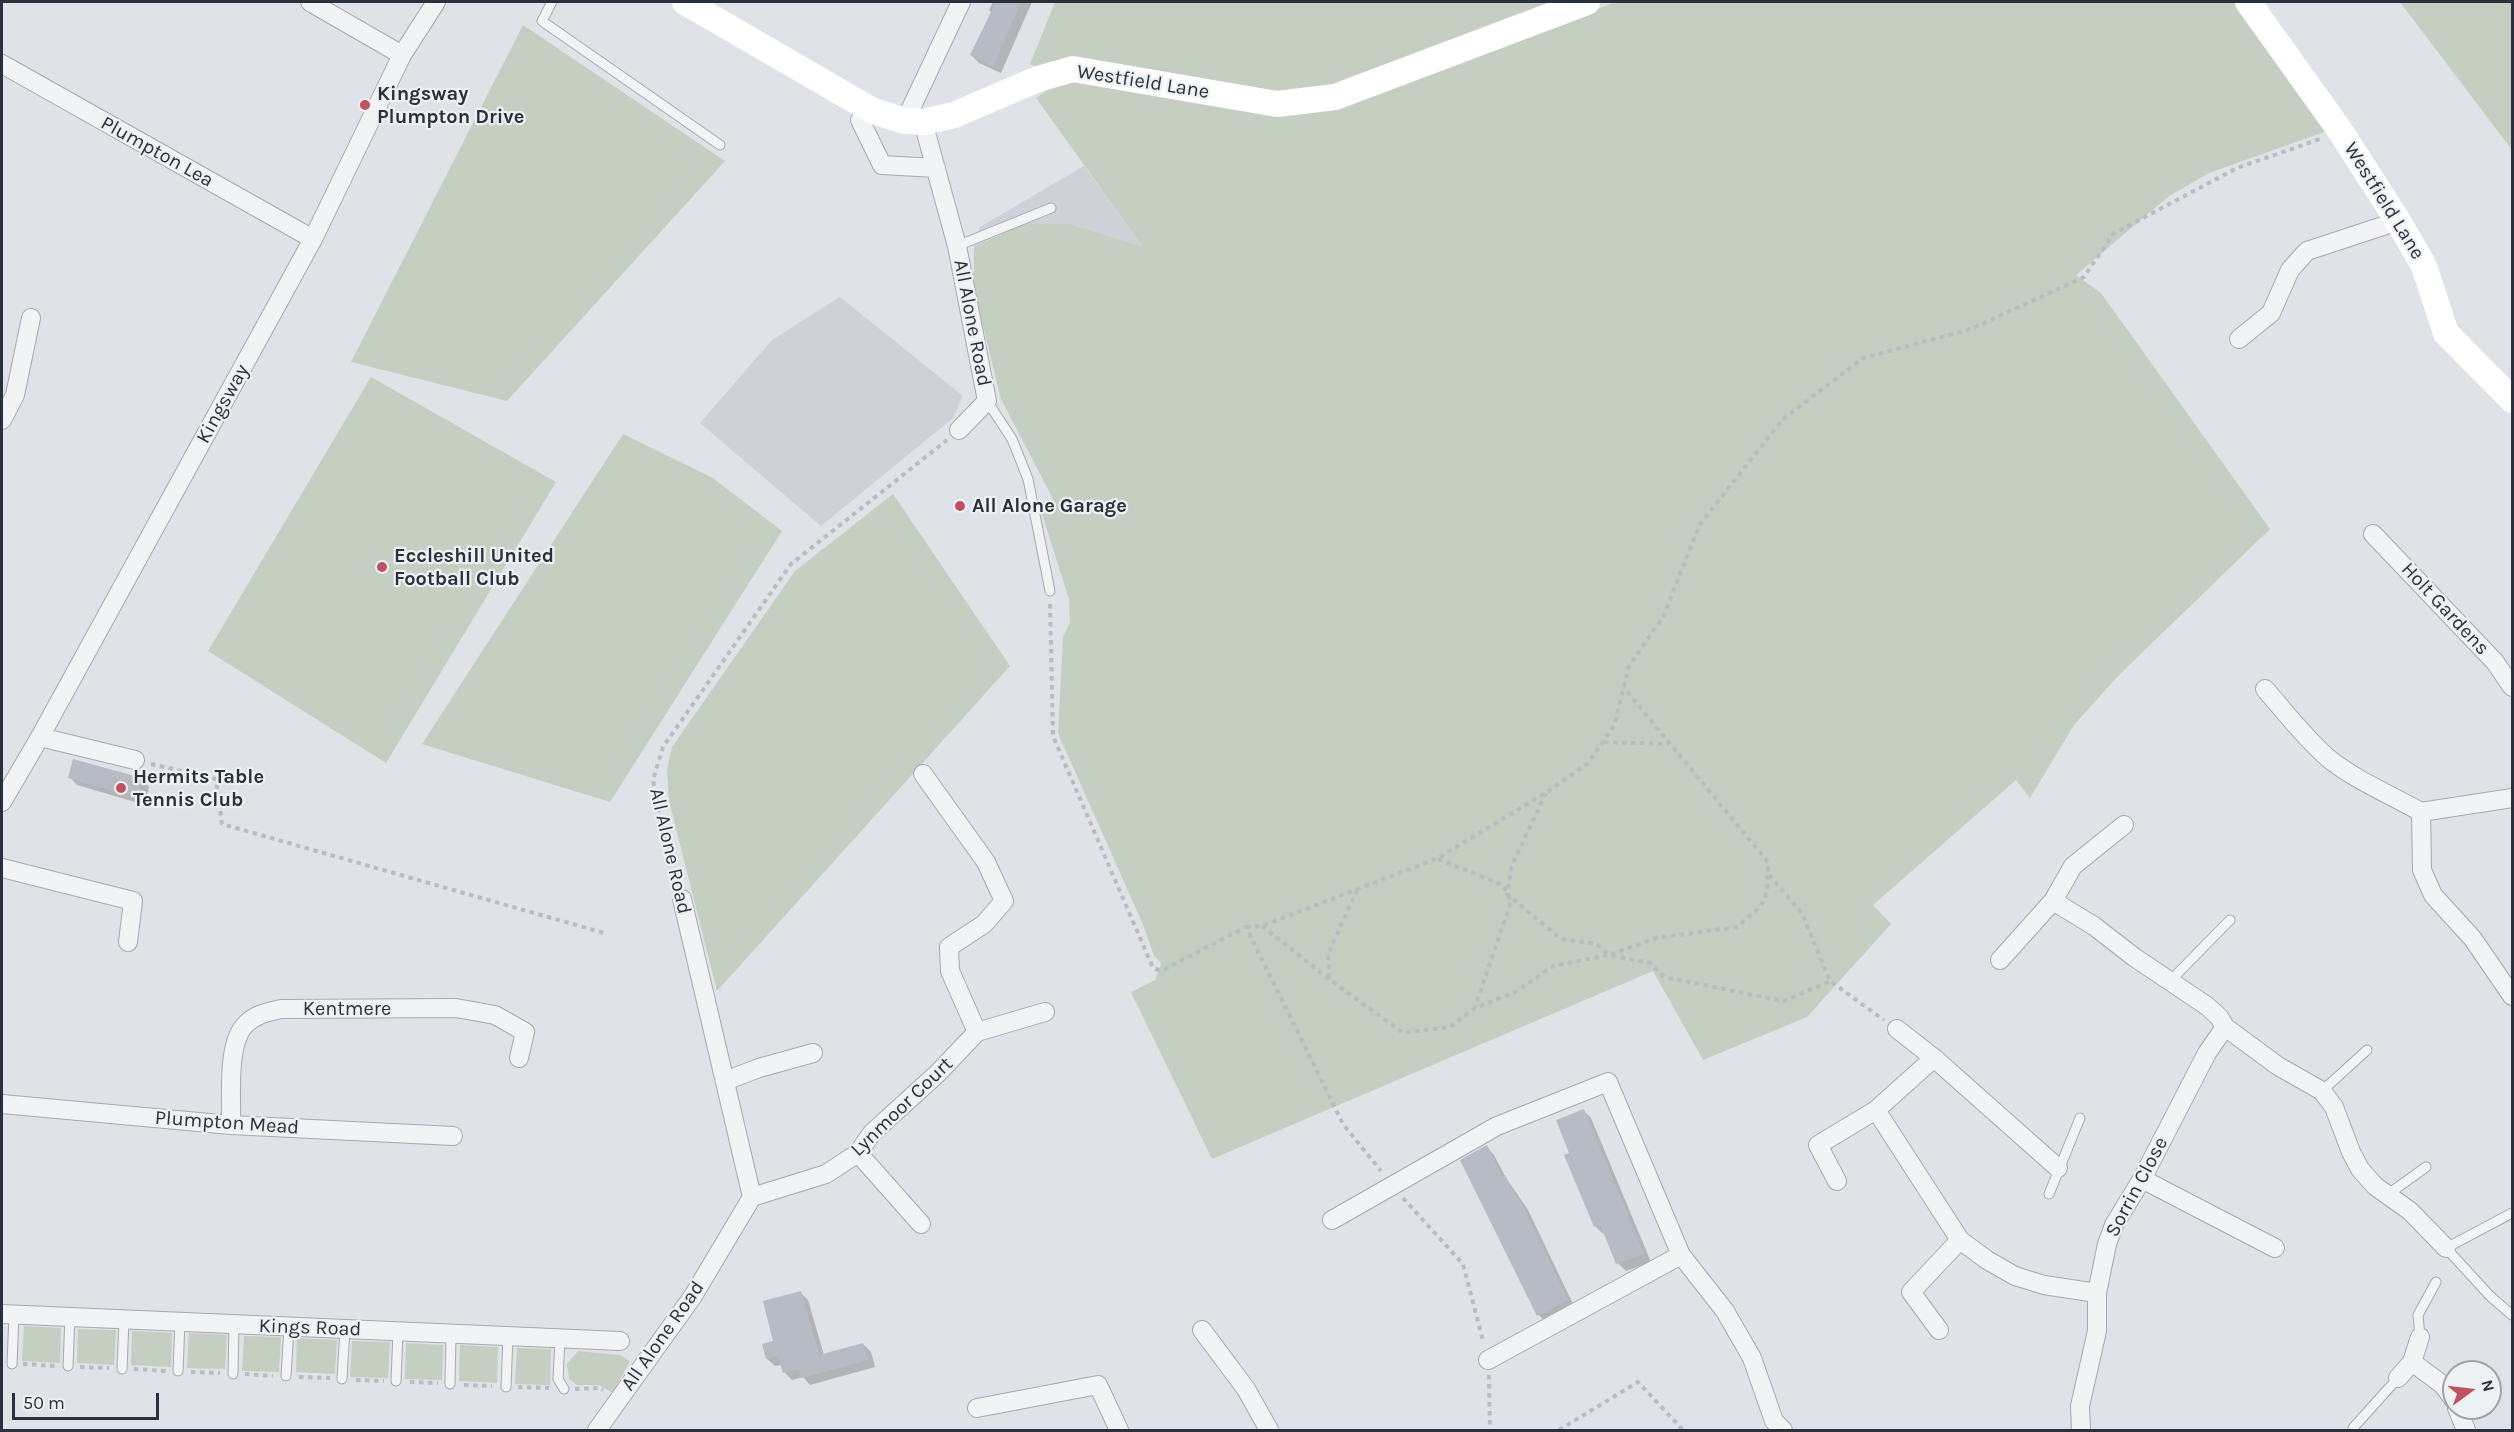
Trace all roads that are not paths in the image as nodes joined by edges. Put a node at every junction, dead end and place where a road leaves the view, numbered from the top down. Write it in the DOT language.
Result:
graph roads {
  1 [pos="309,2"];
  2 [pos="436,2"];
  3 [pos="552,2"];
  4 [pos="685,2"];
  5 [pos="961,2"];
  6 [pos="1587,2"];
  7 [pos="2248,2"];
  8 [pos="402,55"];
  9 [pos="2,64"];
  10 [pos="860,120"];
  11 [pos="914,121"];
  12 [pos="720,145"];
  13 [pos="936,168"];
  14 [pos="1051,208"];
  15 [pos="2398,221"];
  16 [pos="313,240"];
  17 [pos="957,246"];
  18 [pos="32,318"];
  19 [pos="2238,339"];
  20 [pos="2512,400"];
  21 [pos="987,401"];
  22 [pos="2,420"];
  23 [pos="959,430"];
  24 [pos="2373,534"];
  25 [pos="1050,591"];
  26 [pos="2512,687"];
  27 [pos="2265,689"];
  28 [pos="40,737"];
  29 [pos="135,760"];
  30 [pos="923,774"];
  31 [pos="2512,798"];
  32 [pos="2,802"];
  33 [pos="2421,812"];
  34 [pos="2124,825"];
  35 [pos="2,868"];
  36 [pos="682,899"];
  37 [pos="2053,901"];
  38 [pos="2230,920"];
  39 [pos="128,942"];
  40 [pos="2000,960"];
  41 [pos="2171,980"];
  42 [pos="2512,996"];
  43 [pos="1045,1012"];
  44 [pos="2225,1027"];
  45 [pos="1897,1029"];
  46 [pos="977,1032"];
  47 [pos="2367,1050"];
  48 [pos="813,1053"];
  49 [pos="519,1058"];
  50 [pos="1934,1058"];
  51 [pos="725,1080"];
  52 [pos="2322,1090"];
  53 [pos="2,1104"];
  54 [pos="1876,1110"];
  55 [pos="2080,1118"];
  56 [pos="231,1125"];
  57 [pos="453,1136"];
  58 [pos="858,1153"];
  59 [pos="2426,1167"];
  60 [pos="2058,1168"];
  61 [pos="2142,1179"];
  62 [pos="1837,1181"];
  63 [pos="2049,1194"];
  64 [pos="2387,1195"];
  65 [pos="752,1197"];
  66 [pos="2512,1213"];
  67 [pos="1332,1220"];
  68 [pos="921,1224"];
  69 [pos="1960,1240"];
  70 [pos="2275,1248"];
  71 [pos="2445,1248"];
  72 [pos="1681,1255"];
  73 [pos="2436,1282"];
  74 [pos="2097,1293"];
  75 [pos="8,1315"];
  76 [pos="2512,1315"];
  77 [pos="70,1317"];
  78 [pos="124,1320"];
  79 [pos="180,1322"];
  80 [pos="234,1324"];
  81 [pos="289,1327"];
  82 [pos="345,1329"];
  83 [pos="1202,1330"];
  84 [pos="1940,1330"];
  85 [pos="398,1332"];
  86 [pos="451,1334"];
  87 [pos="508,1336"];
  88 [pos="2420,1337"];
  89 [pos="560,1339"];
  90 [pos="620,1341"];
  91 [pos="1488,1360"];
  92 [pos="2412,1362"];
  93 [pos="12,1364"];
  94 [pos="68,1366"];
  95 [pos="122,1369"];
  96 [pos="178,1371"];
  97 [pos="233,1374"];
  98 [pos="286,1376"];
  99 [pos="2398,1378"];
  100 [pos="342,1379"];
  101 [pos="396,1381"];
  102 [pos="450,1384"];
  103 [pos="2442,1385"];
  104 [pos="506,1387"];
  105 [pos="564,1389"];
  106 [pos="977,1408"];
  107 [pos="1773,1428"];
  108 [pos="2353,1428"];
  109 [pos="597,1431"];
  110 [pos="1119,1431"];
  111 [pos="1269,1431"];
  112 [pos="2081,1431"];
  1 -- 8 [label="street"];
  2 -- 8 [label="street, Kingsway"];
  3 -- 12 [label="lane"];
  4 -- 11 [label="street"];
  5 -- 11 [label="street"];
  6 -- 11 [label="street, Westfield Lane"];
  7 -- 15 [label="street, Westfield Lane"];
  8 -- 16 [label="street, Kingsway"];
  9 -- 16 [label="street, Plumpton Lea"];
  10 -- 13 [label="street"];
  11 -- 13 [label="street, All Alone Road"];
  13 -- 17 [label="street, All Alone Road"];
  14 -- 17 [label="lane"];
  15 -- 19 [label="street"];
  15 -- 20 [label="street, Westfield Lane"];
  16 -- 28 [label="street, Kingsway"];
  17 -- 21 [label="street, All Alone Road"];
  18 -- 22 [label="street"];
  21 -- 23 [label="street, All Alone Road"];
  21 -- 25 [label="lane"];
  24 -- 26 [label="street, Holt Gardens"];
  27 -- 33 [label="street"];
  28 -- 29 [label="street"];
  28 -- 32 [label="street, Kingsway"];
  30 -- 46 [label="street"];
  31 -- 33 [label="street"];
  33 -- 42 [label="street"];
  34 -- 37 [label="street"];
  35 -- 39 [label="street"];
  36 -- 51 [label="street, All Alone Road"];
  37 -- 40 [label="street"];
  37 -- 41 [label="street"];
  38 -- 41 [label="lane"];
  41 -- 44 [label="street"];
  43 -- 46 [label="street"];
  44 -- 52 [label="street"];
  44 -- 61 [label="street, Sorrin Close"];
  45 -- 50 [label="street"];
  46 -- 58 [label="street, Lynmoor Court"];
  47 -- 52 [label="lane"];
  48 -- 51 [label="street"];
  49 -- 56 [label="street, Kentmere"];
  50 -- 54 [label="street"];
  50 -- 60 [label="street"];
  51 -- 65 [label="street, All Alone Road"];
  52 -- 64 [label="street"];
  53 -- 56 [label="street, Plumpton Mead"];
  54 -- 62 [label="street"];
  54 -- 69 [label="street"];
  55 -- 60 [label="lane"];
  56 -- 57 [label="street, Plumpton Mead"];
  58 -- 65 [label="street, Lynmoor Court"];
  58 -- 68 [label="street"];
  59 -- 64 [label="lane"];
  60 -- 63 [label="lane"];
  61 -- 70 [label="street"];
  61 -- 74 [label="street, Sorrin Close"];
  64 -- 71 [label="street"];
  65 -- 109 [label="street, All Alone Road"];
  66 -- 71 [label="lane"];
  67 -- 72 [label="street"];
  69 -- 74 [label="street"];
  69 -- 84 [label="street"];
  71 -- 76 [label="lane"];
  72 -- 91 [label="street"];
  72 -- 107 [label="street"];
  73 -- 88 [label="lane"];
  74 -- 112 [label="street, Sorrin Close"];
  75 -- 77 [label="street, Kings Road"];
  75 -- 93 [label="lane"];
  77 -- 78 [label="street, Kings Road"];
  77 -- 94 [label="lane"];
  78 -- 79 [label="street, Kings Road"];
  78 -- 95 [label="lane"];
  79 -- 80 [label="street, Kings Road"];
  79 -- 96 [label="lane"];
  80 -- 81 [label="street, Kings Road"];
  80 -- 97 [label="lane"];
  81 -- 82 [label="street, Kings Road"];
  81 -- 98 [label="lane"];
  82 -- 85 [label="street, Kings Road"];
  82 -- 100 [label="lane"];
  83 -- 111 [label="street"];
  85 -- 86 [label="street, Kings Road"];
  85 -- 101 [label="lane"];
  86 -- 87 [label="street, Kings Road"];
  86 -- 102 [label="lane"];
  87 -- 89 [label="street, Kings Road"];
  87 -- 104 [label="lane"];
  88 -- 92 [label="street"];
  89 -- 90 [label="street, Kings Road"];
  89 -- 105 [label="lane"];
  92 -- 99 [label="street"];
  92 -- 103 [label="street"];
  99 -- 108 [label="lane"];
  106 -- 110 [label="street"];
}
